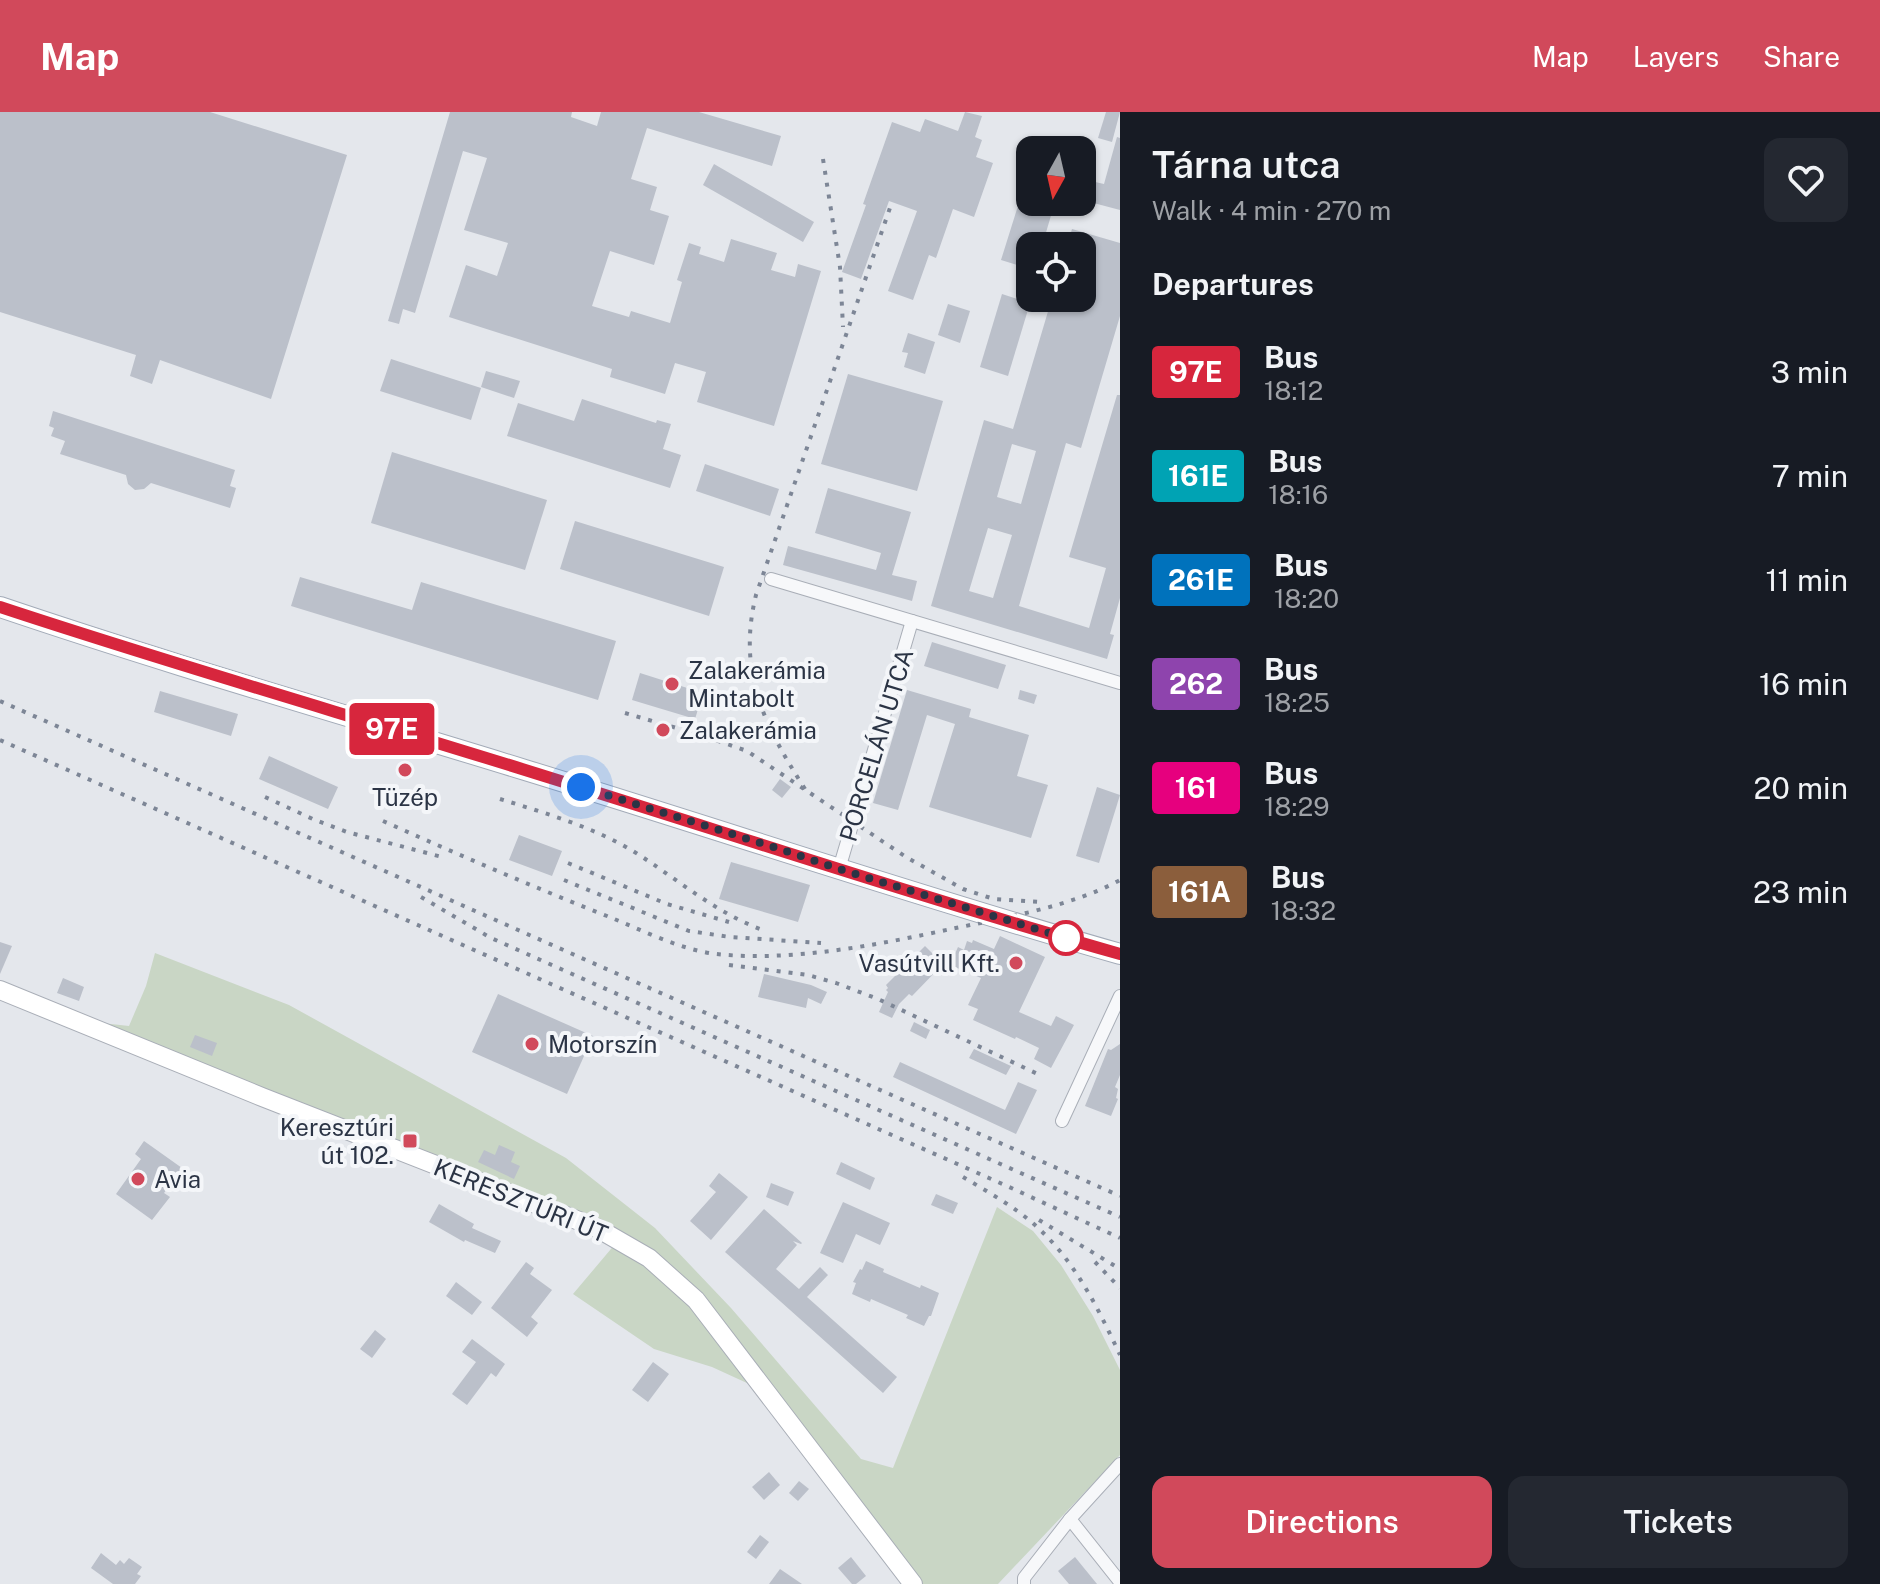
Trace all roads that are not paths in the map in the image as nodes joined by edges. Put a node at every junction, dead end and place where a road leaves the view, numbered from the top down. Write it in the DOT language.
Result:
graph roads {
  1 [pos="771,579"];
  2 [pos="0,607"];
  3 [pos="912,621"];
  4 [pos="1120,683"];
  5 [pos="839,869"];
  6 [pos="1120,954"];
  7 [pos="0,990"];
  8 [pos="1120,996"];
  9 [pos="1062,1121"];
  10 [pos="1120,1464"];
  11 [pos="1070,1519"];
  12 [pos="1120,1582"];
  13 [pos="913,1584"];
  14 [pos="1024,1584"];
  1 -- 3 [label="street, PORCELÁN UTCA"];
  2 -- 5 [label="main road"];
  3 -- 4 [label="street, PORCELÁN UTCA"];
  3 -- 5 [label="street, PORCELÁN UTCA"];
  5 -- 6 [label="main road"];
  7 -- 13 [label="main road, KERESZTÚRI ÚT"];
  8 -- 9 [label="street"];
  10 -- 11 [label="street"];
  11 -- 12 [label="street"];
  11 -- 14 [label="street"];
}
